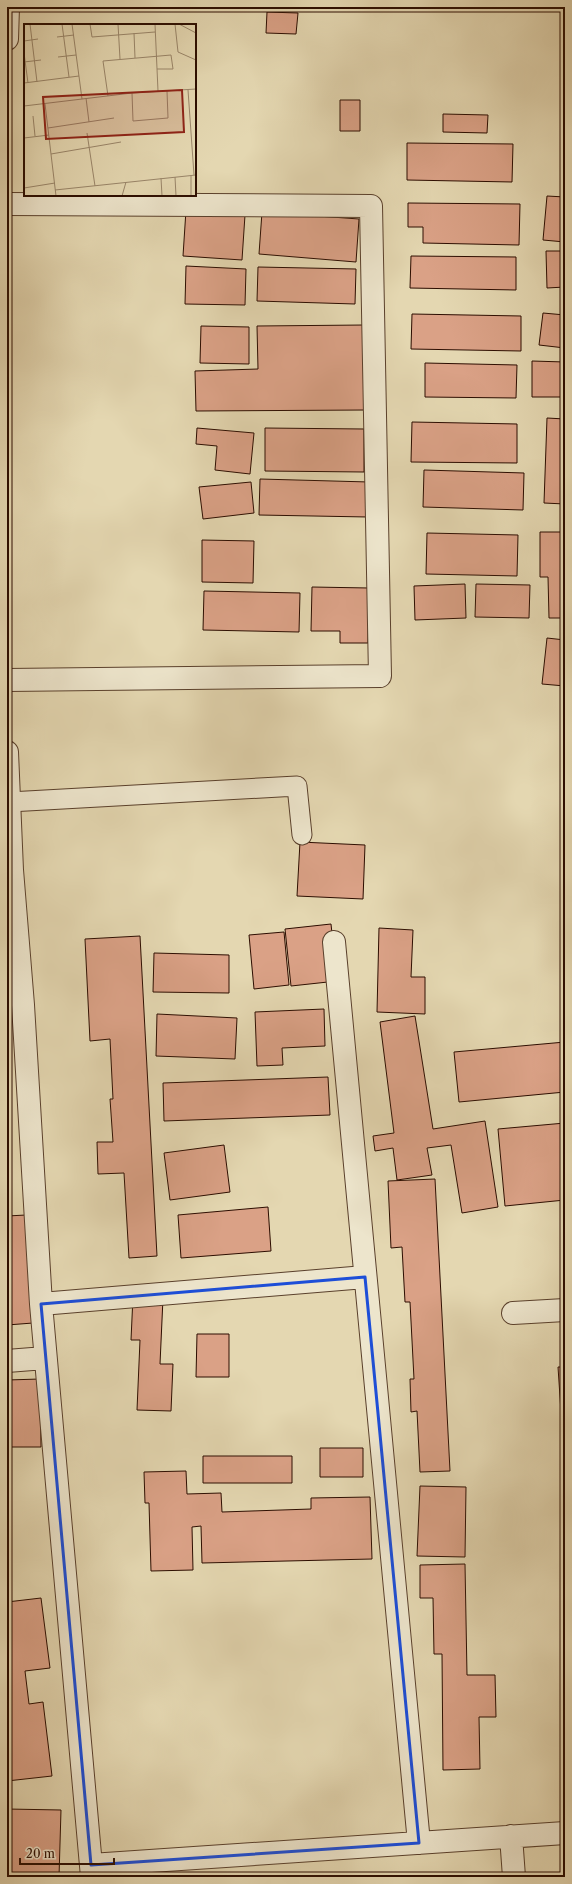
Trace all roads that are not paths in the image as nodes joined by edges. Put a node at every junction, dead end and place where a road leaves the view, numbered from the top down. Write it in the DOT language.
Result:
graph roads {
  1 [pos="8,7"];
  2 [pos="7,39"];
  3 [pos="7,204"];
  4 [pos="7,680"];
  5 [pos="7,752"];
  6 [pos="9,802"];
  7 [pos="302,835"];
  8 [pos="334,942"];
  9 [pos="15,1006"];
  10 [pos="365,1277"];
  11 [pos="41,1304"];
  12 [pos="565,1310"];
  13 [pos="513,1313"];
  14 [pos="46,1358"];
  15 [pos="7,1361"];
  16 [pos="565,1833"];
  17 [pos="511,1836"];
  18 [pos="419,1843"];
  19 [pos="91,1871"];
  20 [pos="514,1877"];
  1 -- 2 [label="street"];
  3 -- 4 [label="street"];
  5 -- 6 [label="street"];
  6 -- 7 [label="lane"];
  6 -- 9 [label="street"];
  8 -- 10 [label="street"];
  9 -- 11 [label="street"];
  10 -- 11 [label="street"];
  10 -- 18 [label="street"];
  11 -- 14 [label="street"];
  12 -- 13 [label="street"];
  14 -- 15 [label="street"];
  14 -- 19 [label="street"];
  16 -- 17 [label="street"];
  17 -- 18 [label="street"];
  17 -- 20 [label="street"];
  18 -- 19 [label="street"];
}
